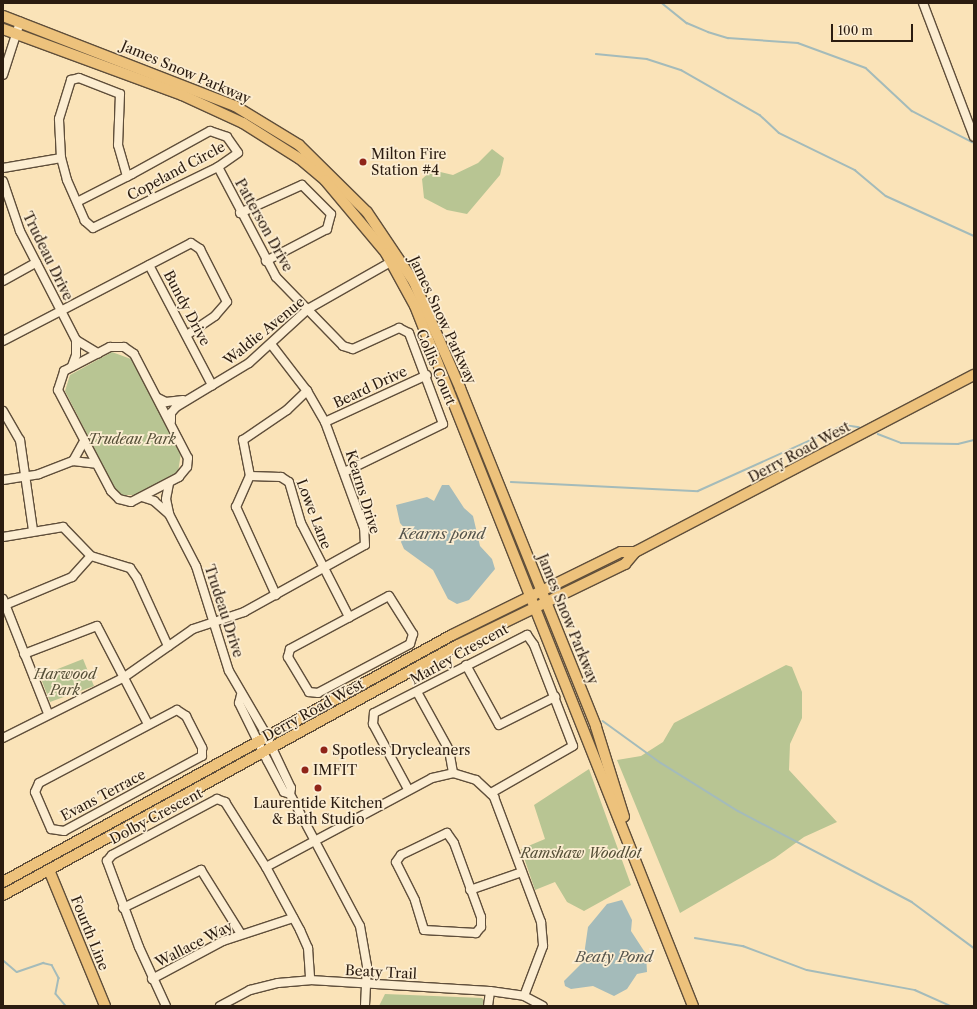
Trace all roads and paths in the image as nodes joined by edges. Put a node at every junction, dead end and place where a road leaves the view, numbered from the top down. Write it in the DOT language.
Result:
graph roads {
  1 [pos="923,3"];
  2 [pos="3,16"];
  3 [pos="20,22"];
  4 [pos="3,28"];
  5 [pos="16,34"];
  6 [pos="3,76"];
  7 [pos="974,137"];
  8 [pos="61,158"];
  9 [pos="218,167"];
  10 [pos="3,168"];
  11 [pos="127,177"];
  12 [pos="3,182"];
  13 [pos="77,202"];
  14 [pos="240,213"];
  15 [pos="396,259"];
  16 [pos="266,261"];
  17 [pos="36,263"];
  18 [pos="149,265"];
  19 [pos="3,281"];
  20 [pos="60,309"];
  21 [pos="308,310"];
  22 [pos="187,335"];
  23 [pos="76,340"];
  24 [pos="3,341"];
  25 [pos="272,344"];
  26 [pos="98,352"];
  27 [pos="72,366"];
  28 [pos="426,375"];
  29 [pos="974,375"];
  30 [pos="212,385"];
  31 [pos="307,391"];
  32 [pos="158,398"];
  33 [pos="186,400"];
  34 [pos="3,411"];
  35 [pos="325,422"];
  36 [pos="172,424"];
  37 [pos="84,441"];
  38 [pos="72,461"];
  39 [pos="96,464"];
  40 [pos="344,472"];
  41 [pos="250,476"];
  42 [pos="25,477"];
  43 [pos="3,480"];
  44 [pos="170,483"];
  45 [pos="142,498"];
  46 [pos="169,514"];
  47 [pos="33,530"];
  48 [pos="3,537"];
  49 [pos="635,552"];
  50 [pos="91,556"];
  51 [pos="322,570"];
  52 [pos="541,590"];
  53 [pos="276,595"];
  54 [pos="531,595"];
  55 [pos="4,602"];
  56 [pos="546,602"];
  57 [pos="535,606"];
  58 [pos="348,617"];
  59 [pos="215,622"];
  60 [pos="168,646"];
  61 [pos="24,654"];
  62 [pos="466,665"];
  63 [pos="123,678"];
  64 [pos="417,692"];
  65 [pos="555,697"];
  66 [pos="48,713"];
  67 [pos="148,724"];
  68 [pos="3,738"];
  69 [pos="266,746"];
  70 [pos="453,774"];
  71 [pos="408,789"];
  72 [pos="491,793"];
  73 [pos="627,838"];
  74 [pos="315,841"];
  75 [pos="266,868"];
  76 [pos="49,870"];
  77 [pos="522,872"];
  78 [pos="3,882"];
  79 [pos="470,890"];
  80 [pos="3,895"];
  81 [pos="123,908"];
  82 [pos="293,918"];
  83 [pos="241,934"];
  84 [pos="152,979"];
  85 [pos="310,980"];
  86 [pos="367,984"];
  87 [pos="490,991"];
  88 [pos="524,996"];
  89 [pos="105,1006"];
  90 [pos="166,1006"];
  91 [pos="220,1006"];
  92 [pos="366,1006"];
  93 [pos="488,1006"];
  94 [pos="543,1006"];
  95 [pos="694,1006"];
  1 -- 7 [label="street"];
  2 -- 3 [label="main road, James Snow Parkway"];
  3 -- 5 [label="street"];
  3 -- 15 [label="main road, James Snow Parkway"];
  4 -- 5 [label="main road, James Snow Parkway"];
  5 -- 6 [label="street"];
  5 -- 15 [label="main road, James Snow Parkway"];
  8 -- 10 [label="street"];
  8 -- 11 [label="street, Copeland Circle"];
  8 -- 13 [label="street, Copeland Circle"];
  9 -- 11 [label="street, Copeland Circle"];
  9 -- 13 [label="street, Copeland Circle"];
  9 -- 14 [label="street, Patterson Drive"];
  11 -- 13 [label="street, Copeland Circle"];
  12 -- 17 [label="street, Trudeau Drive"];
  14 -- 16 [label="street, Patterson Drive"];
  14 -- 16 [label="street"];
  15 -- 21 [label="street, Waldie Avenue"];
  15 -- 52 [label="main road, James Snow Parkway"];
  15 -- 54 [label="main road, James Snow Parkway"];
  16 -- 21 [label="street, Patterson Drive"];
  17 -- 19 [label="street"];
  17 -- 20 [label="street, Trudeau Drive"];
  18 -- 20 [label="street"];
  18 -- 22 [label="street, Bundy Drive"];
  18 -- 22 [label="street"];
  20 -- 23 [label="street, Trudeau Drive"];
  20 -- 24 [label="street"];
  21 -- 25 [label="street, Waldie Avenue"];
  21 -- 28 [label="street, Collis Court"];
  22 -- 30 [label="street, Bundy Drive"];
  23 -- 26 [label="street"];
  23 -- 27 [label="street, Trudeau Drive"];
  25 -- 30 [label="street, Waldie Avenue"];
  25 -- 31 [label="street, Kearns Drive"];
  26 -- 27 [label="street, Trudeau Drive"];
  26 -- 32 [label="street, Trudeau Drive"];
  27 -- 37 [label="street, Trudeau Drive"];
  28 -- 35 [label="street, Beard Drive"];
  28 -- 40 [label="street, Collis Court"];
  29 -- 49 [label="main road, Derry Road West"];
  30 -- 33 [label="street, Waldie Avenue"];
  31 -- 35 [label="street, Kearns Drive"];
  31 -- 41 [label="street"];
  32 -- 33 [label="street, Waldie Avenue"];
  32 -- 36 [label="street, Trudeau Drive"];
  33 -- 36 [label="street, Waldie Avenue"];
  34 -- 42 [label="street"];
  35 -- 40 [label="street, Kearns Drive"];
  36 -- 44 [label="street, Trudeau Drive"];
  37 -- 38 [label="street"];
  37 -- 39 [label="street, Trudeau Drive"];
  38 -- 39 [label="street"];
  38 -- 42 [label="street"];
  39 -- 45 [label="street, Trudeau Drive"];
  40 -- 51 [label="street, Kearns Drive"];
  41 -- 51 [label="street, Lowe Lane"];
  41 -- 53 [label="street"];
  42 -- 43 [label="street"];
  42 -- 47 [label="street"];
  44 -- 45 [label="street, Trudeau Drive"];
  44 -- 46 [label="street, Trudeau Drive"];
  45 -- 46 [label="street, Trudeau Drive"];
  46 -- 59 [label="street, Trudeau Drive"];
  47 -- 48 [label="street"];
  47 -- 50 [label="street"];
  49 -- 52 [label="main road, Derry Road West"];
  49 -- 56 [label="main road, Derry Road West"];
  50 -- 55 [label="street"];
  50 -- 60 [label="street"];
  51 -- 53 [label="street, Kearns Drive"];
  51 -- 58 [label="street, Lowe Lane"];
  52 -- 54 [label="main road, Derry Road West"];
  52 -- 56 [label="main road, James Snow Parkway"];
  53 -- 59 [label="street, Kearns Drive"];
  54 -- 57 [label="main road, James Snow Parkway"];
  54 -- 69 [label="main road, Derry Road West"];
  55 -- 61 [label="street"];
  56 -- 57 [label="main road, Derry Road West"];
  56 -- 73 [label="main road, James Snow Parkway"];
  57 -- 69 [label="main road, Derry Road West"];
  57 -- 73 [label="main road, James Snow Parkway"];
  58 -- 58 [label="street"];
  59 -- 60 [label="street, Kearns Drive"];
  59 -- 69 [label="street, Trudeau Drive"];
  60 -- 63 [label="street, Kearns Drive"];
  61 -- 63 [label="street"];
  61 -- 66 [label="street"];
  62 -- 64 [label="street, Marley Crescent"];
  62 -- 65 [label="street"];
  62 -- 65 [label="street, Marley Crescent"];
  63 -- 66 [label="street, Kearns Drive"];
  63 -- 67 [label="street"];
  64 -- 70 [label="street"];
  64 -- 71 [label="street, Marley Crescent"];
  65 -- 72 [label="street, Marley Crescent"];
  66 -- 68 [label="street, Kearns Drive"];
  67 -- 67 [label="street, Evans Terrace"];
  69 -- 74 [label="street, Trudeau Drive"];
  69 -- 76 [label="main road, Derry Road West"];
  69 -- 78 [label="main road, Derry Road West"];
  70 -- 71 [label="street"];
  70 -- 72 [label="street"];
  71 -- 74 [label="street"];
  72 -- 77 [label="street"];
  73 -- 95 [label="main road, James Snow Parkway"];
  74 -- 75 [label="street"];
  74 -- 86 [label="street, Trudeau Drive"];
  75 -- 81 [label="street, Dolby Crescent"];
  75 -- 82 [label="street, Dolby Crescent"];
  76 -- 80 [label="main road, Derry Road West"];
  76 -- 89 [label="main road, Fourth Line"];
  77 -- 79 [label="street"];
  77 -- 88 [label="street"];
  79 -- 79 [label="street"];
  81 -- 83 [label="street"];
  81 -- 84 [label="street, Dolby Crescent"];
  82 -- 83 [label="street, Wallace Way"];
  82 -- 85 [label="street, Dolby Crescent"];
  83 -- 84 [label="street, Wallace Way"];
  84 -- 90 [label="street, Dolby Crescent"];
  85 -- 86 [label="street, Beaty Trail"];
  85 -- 91 [label="street, Beaty Trail"];
  86 -- 87 [label="street, Beaty Trail"];
  86 -- 92 [label="street, Trudeau Drive"];
  87 -- 88 [label="street, Beaty Trail"];
  87 -- 93 [label="street"];
  88 -- 94 [label="street, Beaty Trail"];
}
